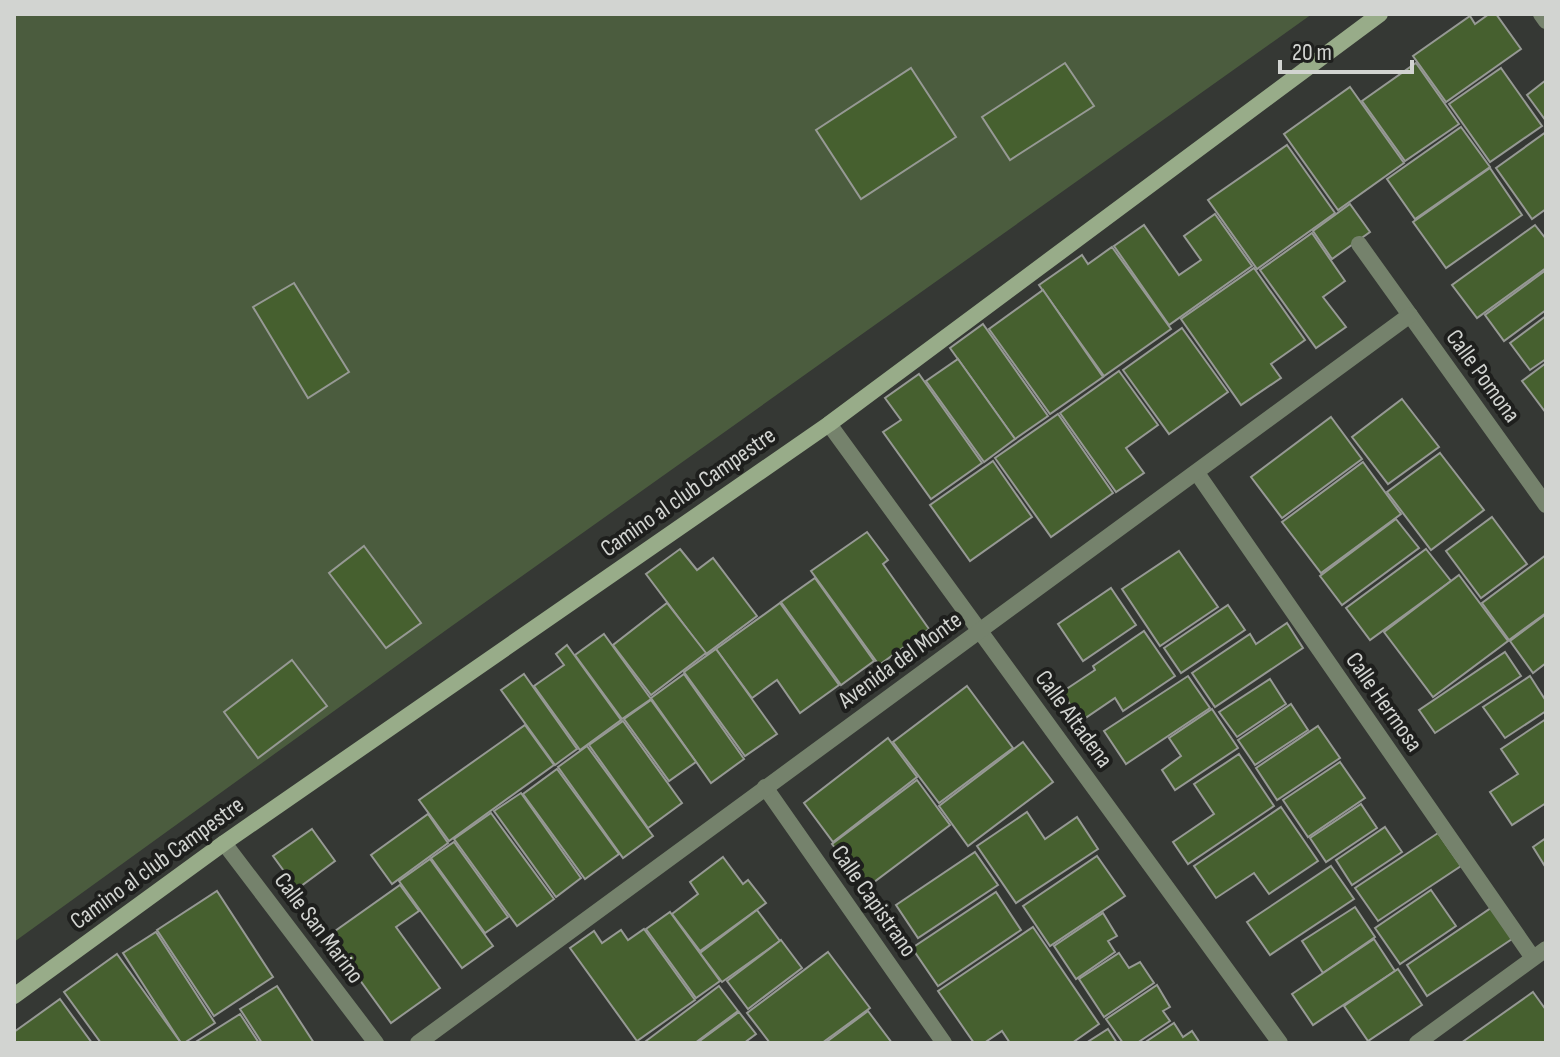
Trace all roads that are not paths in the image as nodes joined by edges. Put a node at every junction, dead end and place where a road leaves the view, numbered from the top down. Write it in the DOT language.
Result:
graph roads {
  1 [pos="1380,14"];
  2 [pos="1541,14"];
  3 [pos="1546,21"];
  4 [pos="1359,244"];
  5 [pos="1410,315"];
  6 [pos="829,424"];
  7 [pos="1197,473"];
  8 [pos="1546,505"];
  9 [pos="981,631"];
  10 [pos="765,787"];
  11 [pos="224,843"];
  12 [pos="1539,954"];
  13 [pos="14,996"];
  14 [pos="376,1043"];
  15 [pos="418,1043"];
  16 [pos="944,1043"];
  17 [pos="1280,1043"];
  18 [pos="1417,1043"];
  1 -- 6 [label="main road, Camino al club Campestre"];
  2 -- 3 [label="street"];
  4 -- 5 [label="street, Calle Pomona"];
  5 -- 7 [label="street, Avenida del Monte"];
  5 -- 8 [label="street, Calle Pomona"];
  6 -- 9 [label="street, Calle Altadena"];
  6 -- 11 [label="main road, Camino al club Campestre"];
  7 -- 9 [label="street, Avenida del Monte"];
  7 -- 12 [label="street, Calle Hermosa"];
  9 -- 10 [label="street, Avenida del Monte"];
  9 -- 17 [label="street, Calle Altadena"];
  10 -- 15 [label="street, Avenida del Monte"];
  10 -- 16 [label="street, Calle Capistrano"];
  11 -- 13 [label="main road, Camino al club Campestre"];
  11 -- 14 [label="street, Calle San Marino"];
  12 -- 18 [label="street"];
}
